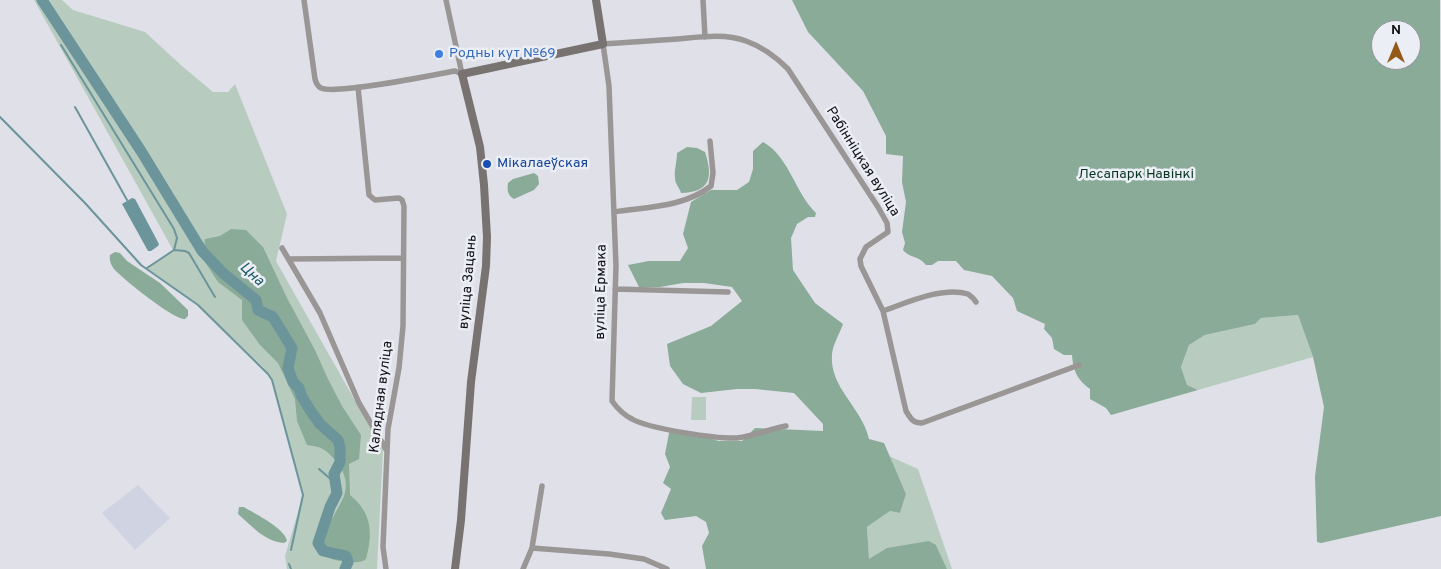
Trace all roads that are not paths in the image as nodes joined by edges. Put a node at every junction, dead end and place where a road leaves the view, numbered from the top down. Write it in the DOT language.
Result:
graph roads {
  1 [pos="304,0"];
  2 [pos="446,0"];
  3 [pos="596,0"];
  4 [pos="703,0"];
  5 [pos="705,37"];
  6 [pos="603,44"];
  7 [pos="462,74"];
  8 [pos="358,87"];
  9 [pos="710,142"];
  10 [pos="614,212"];
  11 [pos="282,248"];
  12 [pos="403,258"];
  13 [pos="289,259"];
  14 [pos="615,289"];
  15 [pos="728,292"];
  16 [pos="976,302"];
  17 [pos="883,311"];
  18 [pos="1078,365"];
  19 [pos="786,426"];
  20 [pos="387,451"];
  21 [pos="542,486"];
  22 [pos="532,548"];
  23 [pos="386,569"];
  24 [pos="455,569"];
  25 [pos="523,569"];
  26 [pos="667,569"];
  1 -- 8 [label="street"];
  2 -- 7 [label="street, вуліца Зацань"];
  3 -- 6 [label="street, вуліца Ермака"];
  4 -- 5 [label="street"];
  5 -- 6 [label="street, Рабінніцкая вуліца"];
  5 -- 17 [label="street, Рабінніцкая вуліца"];
  6 -- 7 [label="street"];
  6 -- 10 [label="street, вуліца Ермака"];
  7 -- 8 [label="street"];
  7 -- 24 [label="street, вуліца Зацань"];
  8 -- 12 [label="street, Калядная вуліца"];
  9 -- 10 [label="street"];
  10 -- 14 [label="street, вуліца Ермака"];
  11 -- 13 [label="street"];
  12 -- 13 [label="street"];
  12 -- 20 [label="street, Калядная вуліца"];
  13 -- 20 [label="street"];
  14 -- 15 [label="street"];
  14 -- 19 [label="street, вуліца Ермака"];
  16 -- 17 [label="street"];
  17 -- 18 [label="street, Рабінніцкая вуліца"];
  20 -- 23 [label="street, Калядная вуліца"];
  21 -- 22 [label="street"];
  22 -- 25 [label="street"];
  22 -- 26 [label="street"];
}
